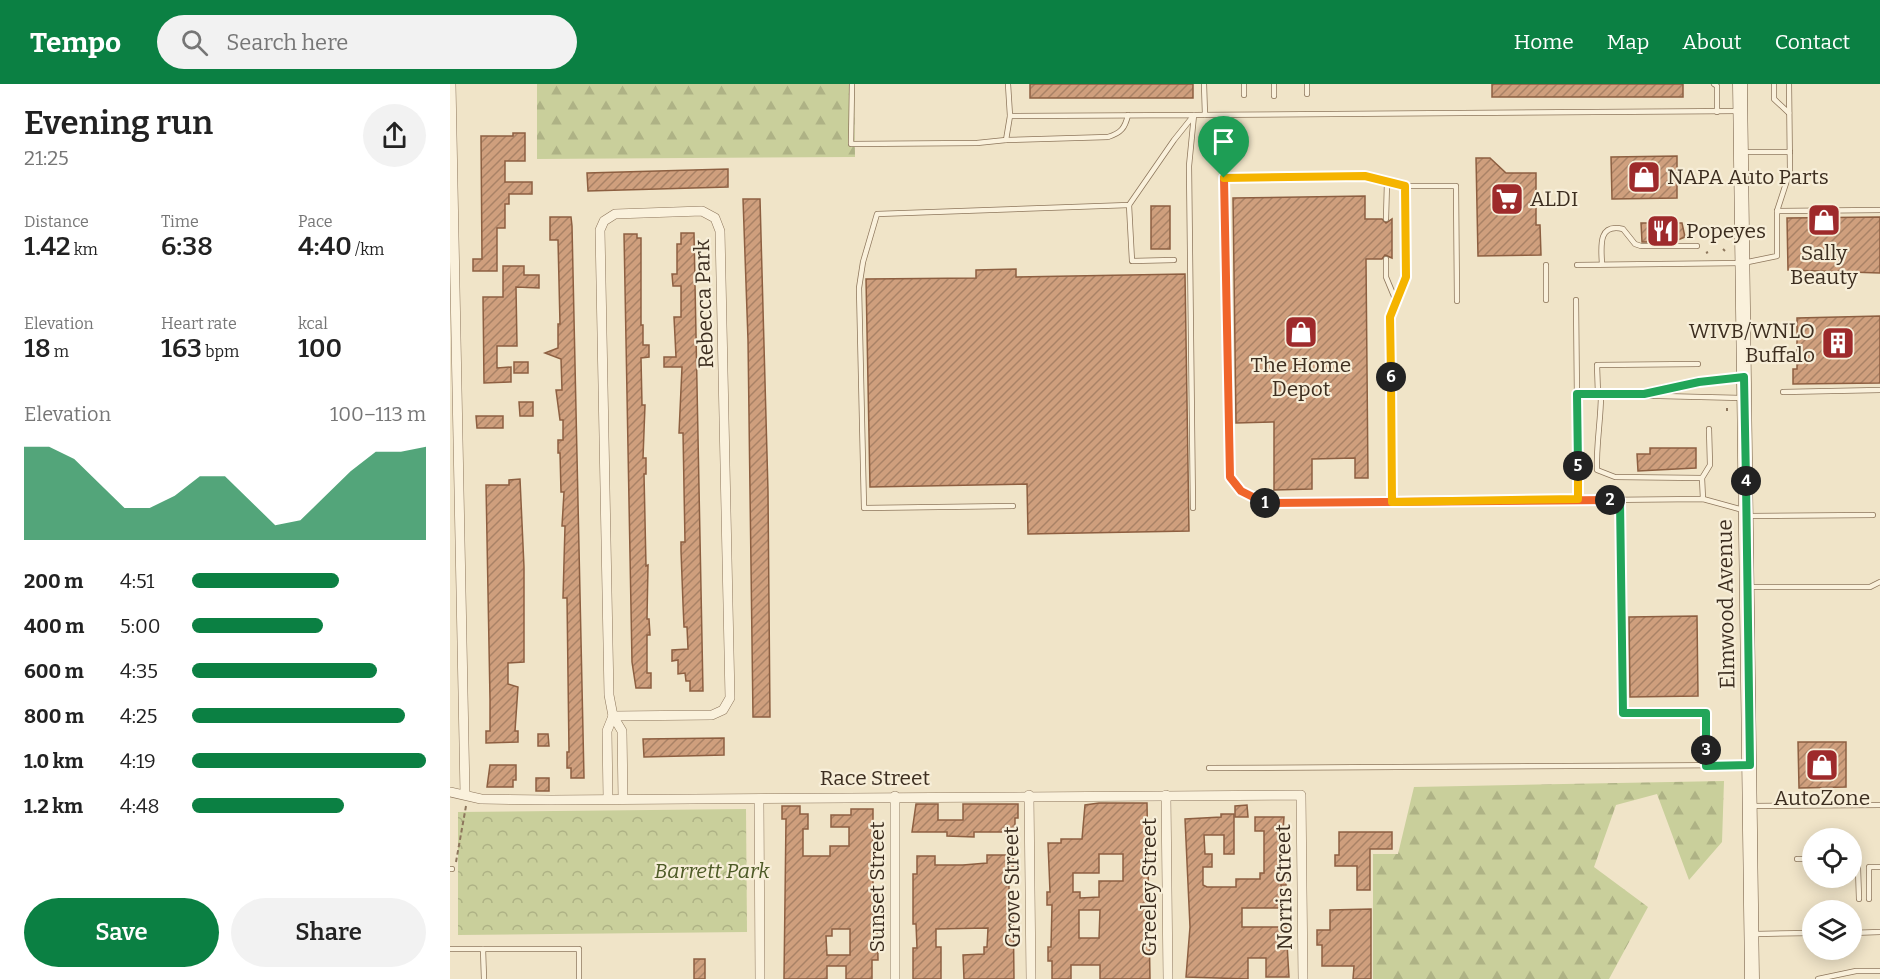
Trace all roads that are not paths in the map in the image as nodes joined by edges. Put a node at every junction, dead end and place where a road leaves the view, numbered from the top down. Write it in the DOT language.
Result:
graph roads {
  1 [pos="451,84"];
  2 [pos="852,84"];
  3 [pos="1008,84"];
  4 [pos="1204,84"];
  5 [pos="1244,84"];
  6 [pos="1274,84"];
  7 [pos="1307,84"];
  8 [pos="1714,84"];
  9 [pos="1740,84"];
  10 [pos="1774,84"];
  11 [pos="1790,84"];
  12 [pos="1307,94"];
  13 [pos="1244,95"];
  14 [pos="1275,96"];
  15 [pos="451,111"];
  16 [pos="1717,111"];
  17 [pos="1741,111"];
  18 [pos="1790,114"];
  19 [pos="1128,115"];
  20 [pos="1194,115"];
  21 [pos="1205,115"];
  22 [pos="1010,116"];
  23 [pos="1224,116"];
  24 [pos="1006,140"];
  25 [pos="1741,152"];
  26 [pos="1790,152"];
  27 [pos="1224,178"];
  28 [pos="1388,182"];
  29 [pos="1405,186"];
  30 [pos="1129,205"];
  31 [pos="1880,210"];
  32 [pos="1777,211"];
  33 [pos="1386,219"];
  34 [pos="452,246"];
  35 [pos="1697,246"];
  36 [pos="1386,259"];
  37 [pos="1174,260"];
  38 [pos="1743,263"];
  39 [pos="1577,264"];
  40 [pos="1602,264"];
  41 [pos="1546,265"];
  42 [pos="1546,300"];
  43 [pos="1576,300"];
  44 [pos="1396,301"];
  45 [pos="1457,301"];
  46 [pos="1698,364"];
  47 [pos="1744,377"];
  48 [pos="1880,390"];
  49 [pos="1783,392"];
  50 [pos="1577,394"];
  51 [pos="1599,394"];
  52 [pos="1644,394"];
  53 [pos="1744,398"];
  54 [pos="1709,429"];
  55 [pos="1702,478"];
  56 [pos="1578,499"];
  57 [pos="1703,499"];
  58 [pos="1620,500"];
  59 [pos="1392,502"];
  60 [pos="1013,506"];
  61 [pos="1193,508"];
  62 [pos="1746,513"];
  63 [pos="1873,515"];
  64 [pos="1880,582"];
  65 [pos="1747,588"];
  66 [pos="613,716"];
  67 [pos="1750,765"];
  68 [pos="1706,766"];
  69 [pos="1209,768"];
  70 [pos="450,792"];
  71 [pos="465,794"];
  72 [pos="1029,795"];
  73 [pos="1166,795"];
  74 [pos="1301,795"];
  75 [pos="895,796"];
  76 [pos="608,799"];
  77 [pos="623,799"];
  78 [pos="759,799"];
  79 [pos="1880,805"];
  80 [pos="1750,806"];
  81 [pos="1797,859"];
  82 [pos="1802,859"];
  83 [pos="1880,867"];
  84 [pos="1859,888"];
  85 [pos="1859,899"];
  86 [pos="1869,899"];
  87 [pos="1880,932"];
  88 [pos="1802,933"];
  89 [pos="1862,933"];
  90 [pos="1752,934"];
  91 [pos="450,949"];
  92 [pos="483,949"];
  93 [pos="1880,971"];
  94 [pos="483,979"];
  95 [pos="579,979"];
  96 [pos="759,979"];
  97 [pos="895,979"];
  98 [pos="1031,979"];
  99 [pos="1168,979"];
  100 [pos="1303,979"];
  101 [pos="1752,979"];
  102 [pos="1818,979"];
  1 -- 15 [label="street"];
  2 -- 24 [label="lane"];
  3 -- 22 [label="lane"];
  4 -- 21 [label="lane"];
  5 -- 13 [label="lane"];
  6 -- 14 [label="lane"];
  7 -- 12 [label="lane"];
  8 -- 16 [label="lane"];
  9 -- 17 [label="street, Elmwood Avenue"];
  10 -- 18 [label="lane"];
  11 -- 18 [label="lane"];
  15 -- 34 [label="street"];
  16 -- 17 [label="lane"];
  16 -- 23 [label="lane"];
  17 -- 25 [label="street, Elmwood Avenue"];
  18 -- 26 [label="lane"];
  19 -- 20 [label="lane"];
  19 -- 22 [label="lane"];
  19 -- 24 [label="lane"];
  20 -- 21 [label="lane"];
  20 -- 30 [label="lane"];
  20 -- 61 [label="lane"];
  21 -- 23 [label="lane"];
  22 -- 24 [label="lane"];
  23 -- 27 [label="lane"];
  25 -- 26 [label="lane"];
  25 -- 38 [label="street, Elmwood Avenue"];
  26 -- 32 [label="lane"];
  27 -- 28 [label="lane"];
  27 -- 59 [label="lane"];
  28 -- 29 [label="lane"];
  28 -- 33 [label="lane"];
  29 -- 44 [label="lane"];
  29 -- 45 [label="lane"];
  30 -- 37 [label="lane"];
  30 -- 60 [label="lane"];
  31 -- 32 [label="lane"];
  32 -- 38 [label="lane"];
  34 -- 71 [label="street"];
  35 -- 40 [label="lane"];
  36 -- 44 [label="lane"];
  38 -- 40 [label="lane"];
  38 -- 47 [label="street, Elmwood Avenue"];
  39 -- 40 [label="lane"];
  41 -- 42 [label="lane"];
  43 -- 50 [label="lane"];
  44 -- 59 [label="lane"];
  46 -- 51 [label="lane"];
  47 -- 52 [label="lane"];
  47 -- 53 [label="street, Elmwood Avenue"];
  48 -- 49 [label="lane"];
  50 -- 51 [label="lane"];
  50 -- 56 [label="lane"];
  51 -- 52 [label="lane"];
  51 -- 55 [label="lane"];
  52 -- 53 [label="lane"];
  53 -- 62 [label="street, Elmwood Avenue"];
  54 -- 55 [label="lane"];
  55 -- 57 [label="lane"];
  56 -- 58 [label="lane"];
  56 -- 59 [label="lane"];
  57 -- 58 [label="lane"];
  57 -- 62 [label="lane"];
  58 -- 68 [label="lane"];
  62 -- 63 [label="lane"];
  62 -- 65 [label="street, Elmwood Avenue"];
  64 -- 65 [label="lane"];
  65 -- 67 [label="street, Elmwood Avenue"];
  66 -- 66 [label="street, Rebecca Park"];
  66 -- 76 [label="street, Rebecca Park"];
  66 -- 77 [label="street, Rebecca Park"];
  67 -- 68 [label="lane"];
  67 -- 80 [label="street, Elmwood Avenue"];
  68 -- 69 [label="lane"];
  70 -- 71 [label="street, Race Street"];
  71 -- 76 [label="street, Race Street"];
  72 -- 73 [label="street, Race Street"];
  72 -- 75 [label="street, Race Street"];
  72 -- 98 [label="street, Grove Street"];
  73 -- 74 [label="street, Race Street"];
  73 -- 99 [label="street, Greeley Street"];
  74 -- 100 [label="street, Norris Street"];
  75 -- 78 [label="street, Race Street"];
  75 -- 97 [label="street, Sunset Street"];
  76 -- 77 [label="street, Race Street"];
  77 -- 78 [label="street, Race Street"];
  78 -- 96 [label="street"];
  79 -- 80 [label="lane"];
  80 -- 90 [label="street, Elmwood Avenue"];
  81 -- 82 [label="lane"];
  83 -- 86 [label="lane"];
  84 -- 85 [label="lane"];
  87 -- 89 [label="lane"];
  88 -- 90 [label="lane"];
  90 -- 101 [label="street, Elmwood Avenue"];
  91 -- 92 [label="lane"];
  92 -- 94 [label="lane"];
  92 -- 95 [label="lane"];
  93 -- 102 [label="lane"];
}
